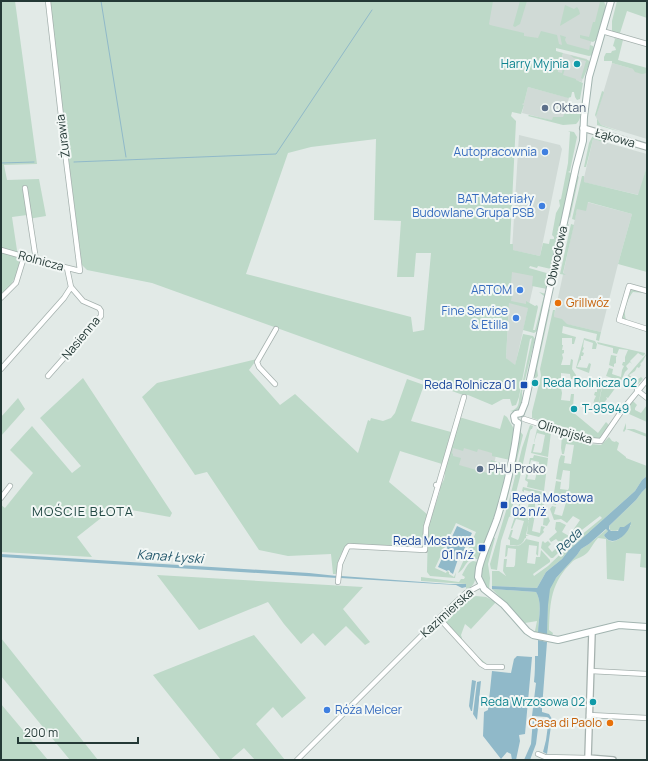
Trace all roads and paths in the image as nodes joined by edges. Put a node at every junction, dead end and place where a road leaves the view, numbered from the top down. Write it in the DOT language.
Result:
graph roads {
  1 [pos="48,1"];
  2 [pos="611,1"];
  3 [pos="602,31"];
  4 [pos="647,44"];
  5 [pos="583,128"];
  6 [pos="647,147"];
  7 [pos="25,188"];
  8 [pos="1,250"];
  9 [pos="24,257"];
  10 [pos="36,260"];
  11 [pos="67,268"];
  12 [pos="80,271"];
  13 [pos="71,287"];
  14 [pos="647,291"];
  15 [pos="1,298"];
  16 [pos="276,329"];
  17 [pos="647,329"];
  18 [pos="1,369"];
  19 [pos="48,376"];
  20 [pos="647,380"];
  21 [pos="275,384"];
  22 [pos="637,390"];
  23 [pos="464,397"];
  24 [pos="647,398"];
  25 [pos="521,418"];
  26 [pos="10,486"];
  27 [pos="1,498"];
  28 [pos="338,582"];
  29 [pos="481,585"];
  30 [pos="439,618"];
  31 [pos="647,627"];
  32 [pos="592,632"];
  33 [pos="502,667"];
  34 [pos="590,671"];
  35 [pos="647,674"];
  36 [pos="589,715"];
  37 [pos="647,718"];
  38 [pos="538,754"];
  39 [pos="588,758"];
  40 [pos="297,760"];
  41 [pos="613,760"];
  1 -- 12 [label="street, Żurawia"];
  2 -- 3 [label="main road, Obwodowa"];
  3 -- 4 [label="street"];
  3 -- 5 [label="main road, Obwodowa"];
  5 -- 6 [label="street, Łąkowa"];
  5 -- 25 [label="main road, Obwodowa"];
  7 -- 10 [label="street"];
  8 -- 9 [label="street, Rolnicza"];
  9 -- 10 [label="street, Rolnicza"];
  9 -- 15 [label="street"];
  10 -- 11 [label="street, Rolnicza"];
  11 -- 12 [label="street, Rolnicza"];
  11 -- 13 [label="street"];
  13 -- 18 [label="street"];
  13 -- 19 [label="street, Nasienna"];
  14 -- 17 [label="street"];
  16 -- 21 [label="street"];
  20 -- 22 [label="street, Olimpijska"];
  22 -- 24 [label="street"];
  22 -- 25 [label="street, Olimpijska"];
  23 -- 28 [label="street"];
  25 -- 29 [label="main road, Obwodowa"];
  26 -- 27 [label="street"];
  29 -- 30 [label="street, Kazimierska"];
  29 -- 32 [label="main road, Kazimierska"];
  30 -- 33 [label="street"];
  30 -- 40 [label="street, Kazimierska"];
  31 -- 32 [label="main road, Kazimierska"];
  32 -- 34 [label="street"];
  34 -- 35 [label="street"];
  34 -- 36 [label="street"];
  36 -- 37 [label="street"];
  36 -- 39 [label="street"];
  38 -- 39 [label="street"];
  39 -- 41 [label="street"];
}
